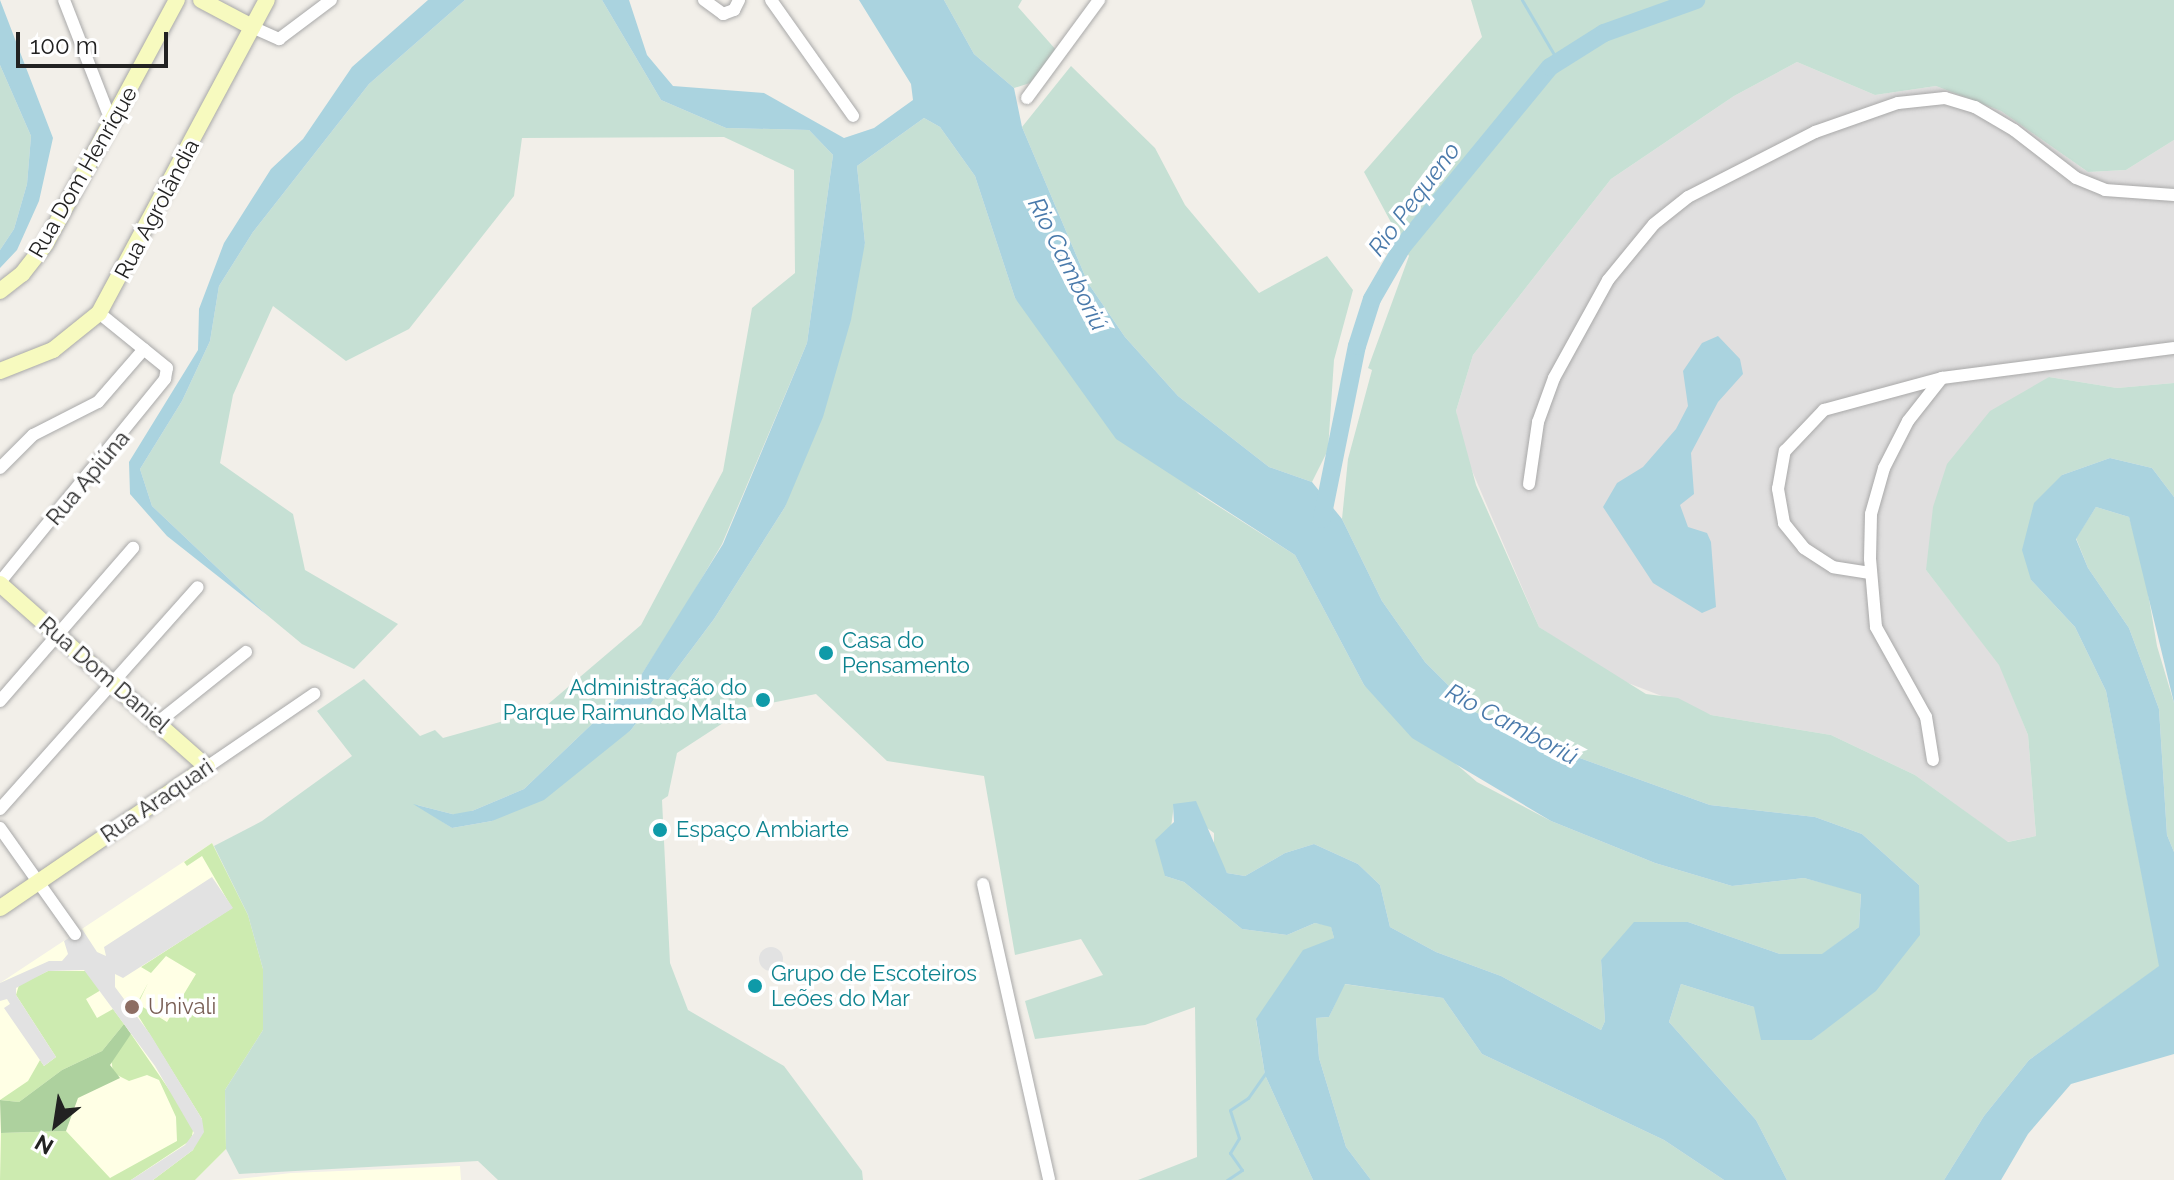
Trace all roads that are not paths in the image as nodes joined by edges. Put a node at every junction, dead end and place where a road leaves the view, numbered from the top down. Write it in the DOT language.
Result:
graph roads {
  1 [pos="64,0"];
  2 [pos="177,0"];
  3 [pos="201,0"];
  4 [pos="267,0"];
  5 [pos="331,0"];
  6 [pos="704,0"];
  7 [pos="739,0"];
  8 [pos="771,0"];
  9 [pos="1099,0"];
  10 [pos="252,27"];
  11 [pos="1027,98"];
  12 [pos="853,116"];
  13 [pos="112,123"];
  14 [pos="2174,195"];
  15 [pos="0,291"];
  16 [pos="99,313"];
  17 [pos="2174,348"];
  18 [pos="144,349"];
  19 [pos="0,371"];
  20 [pos="1942,378"];
  21 [pos="0,468"];
  22 [pos="1529,484"];
  23 [pos="133,548"];
  24 [pos="1870,573"];
  25 [pos="0,583"];
  26 [pos="198,587"];
  27 [pos="57,635"];
  28 [pos="246,652"];
  29 [pos="112,683"];
  30 [pos="314,694"];
  31 [pos="0,701"];
  32 [pos="157,723"];
  33 [pos="1933,760"];
  34 [pos="207,767"];
  35 [pos="0,809"];
  36 [pos="0,828"];
  37 [pos="38,882"];
  38 [pos="983,884"];
  39 [pos="0,908"];
  40 [pos="75,934"];
  41 [pos="1049,1180"];
  1 -- 13 [label="street"];
  2 -- 13 [label="street, Rua Dom Henrique"];
  3 -- 10 [label="street"];
  4 -- 10 [label="street, Rua Agrolândia"];
  5 -- 10 [label="street"];
  6 -- 7 [label="street"];
  8 -- 12 [label="street"];
  9 -- 11 [label="street"];
  10 -- 16 [label="street, Rua Agrolândia"];
  13 -- 15 [label="street, Rua Dom Henrique"];
  14 -- 22 [label="street"];
  16 -- 18 [label="street"];
  16 -- 19 [label="street, Rua Agrolândia"];
  17 -- 20 [label="street"];
  18 -- 21 [label="street"];
  18 -- 25 [label="street, Rua Apiúna"];
  20 -- 24 [label="street"];
  20 -- 24 [label="street"];
  23 -- 27 [label="street"];
  24 -- 33 [label="street"];
  25 -- 27 [label="street, Rua Dom Daniel"];
  26 -- 29 [label="street"];
  27 -- 29 [label="street, Rua Dom Daniel"];
  27 -- 31 [label="street"];
  28 -- 32 [label="street"];
  29 -- 32 [label="street, Rua Dom Daniel"];
  29 -- 35 [label="street"];
  30 -- 34 [label="street, Rua Araquari"];
  32 -- 34 [label="street, Rua Dom Daniel"];
  34 -- 37 [label="street, Rua Araquari"];
  36 -- 37 [label="street"];
  37 -- 39 [label="street, Rua Araquari"];
  37 -- 40 [label="street"];
  38 -- 41 [label="street"];
}
